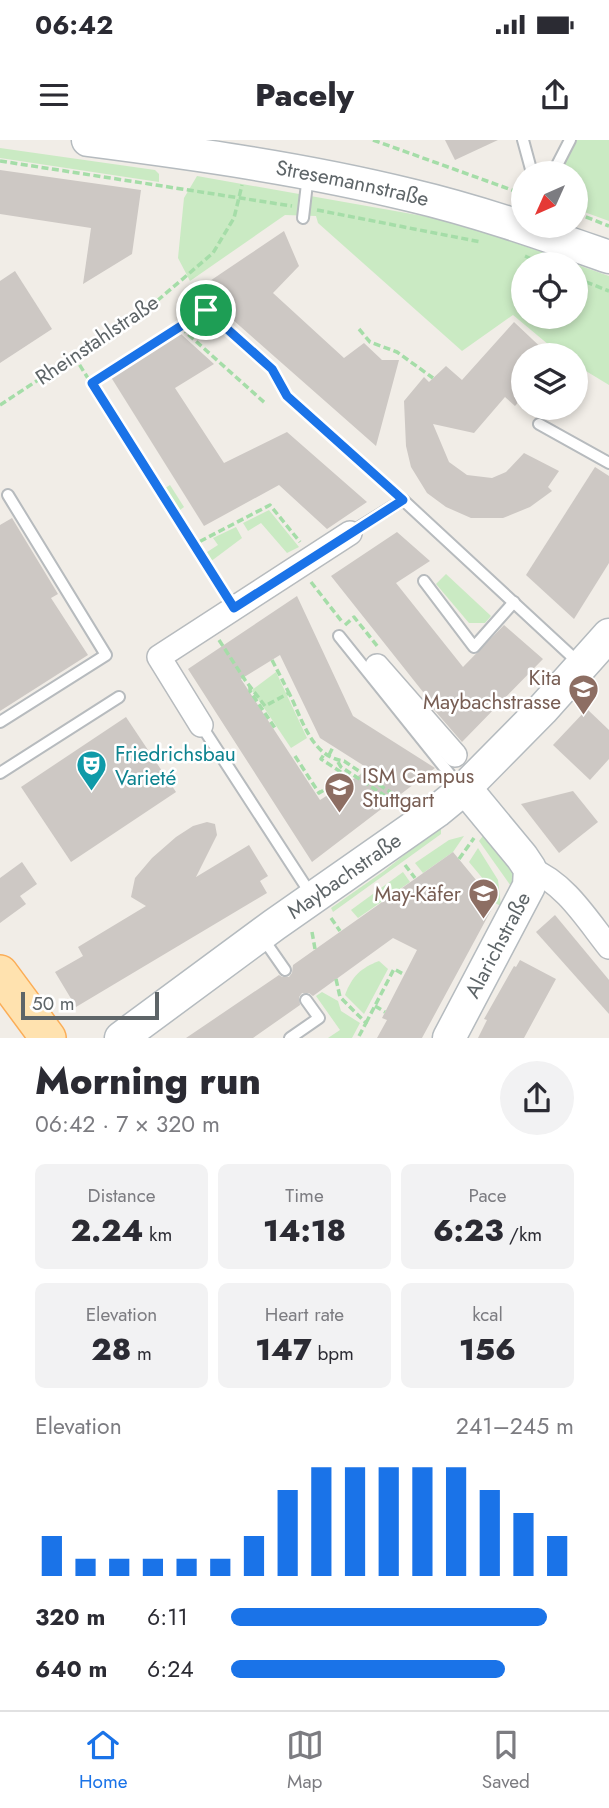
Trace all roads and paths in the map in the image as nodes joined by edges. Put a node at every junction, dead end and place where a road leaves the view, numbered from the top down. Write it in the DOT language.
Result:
graph roads {
  1 [pos="88,140"];
  2 [pos="373,140"];
  3 [pos="523,140"];
  4 [pos="570,140"];
  5 [pos="189,146"];
  6 [pos="0,161"];
  7 [pos="529,161"];
  8 [pos="559,161"];
  9 [pos="245,162"];
  10 [pos="309,173"];
  11 [pos="511,190"];
  12 [pos="239,198"];
  13 [pos="304,213"];
  14 [pos="588,218"];
  15 [pos="609,226"];
  16 [pos="511,231"];
  17 [pos="533,238"];
  18 [pos="482,242"];
  19 [pos="609,257"];
  20 [pos="588,282"];
  21 [pos="609,290"];
  22 [pos="180,327"];
  23 [pos="359,330"];
  24 [pos="74,356"];
  25 [pos="433,378"];
  26 [pos="92,383"];
  27 [pos="265,403"];
  28 [pos="0,405"];
  29 [pos="539,424"];
  30 [pos="609,463"];
  31 [pos="8,495"];
  32 [pos="403,500"];
  33 [pos="350,533"];
  34 [pos="193,545"];
  35 [pos="305,562"];
  36 [pos="424,582"];
  37 [pos="514,602"];
  38 [pos="234,608"];
  39 [pos="360,624"];
  40 [pos="345,625"];
  41 [pos="351,632"];
  42 [pos="609,635"];
  43 [pos="339,636"];
  44 [pos="223,645"];
  45 [pos="272,660"];
  46 [pos="377,666"];
  47 [pos="583,666"];
  48 [pos="250,684"];
  49 [pos="298,692"];
  50 [pos="290,695"];
  51 [pos="119,697"];
  52 [pos="0,722"];
  53 [pos="201,725"];
  54 [pos="274,729"];
  55 [pos="333,747"];
  56 [pos="327,754"];
  57 [pos="455,755"];
  58 [pos="295,756"];
  59 [pos="338,761"];
  60 [pos="0,773"];
  61 [pos="375,774"];
  62 [pos="371,780"];
  63 [pos="463,789"];
  64 [pos="390,798"];
  65 [pos="399,804"];
  66 [pos="474,838"];
  67 [pos="459,859"];
  68 [pos="405,865"];
  69 [pos="530,869"];
  70 [pos="415,878"];
  71 [pos="322,908"];
  72 [pos="340,931"];
  73 [pos="312,932"];
  74 [pos="261,935"];
  75 [pos="609,947"];
  76 [pos="315,949"];
  77 [pos="285,970"];
  78 [pos="0,972"];
  79 [pos="405,975"];
  80 [pos="336,979"];
  81 [pos="306,1000"];
  82 [pos="375,1006"];
  83 [pos="385,1012"];
  84 [pos="366,1023"];
  85 [pos="135,1034"];
  86 [pos="48,1038"];
  87 [pos="290,1038"];
  88 [pos="358,1038"];
  89 [pos="449,1038"];
  1 -- 5 [label="main road, Stresemannstraße"];
  2 -- 11 [label="path"];
  3 -- 7 [label="lane"];
  4 -- 8 [label="lane"];
  5 -- 9 [label="main road, Stresemannstraße"];
  6 -- 12 [label="path"];
  9 -- 10 [label="main road, Stresemannstraße"];
  9 -- 12 [label="path, Rheinstahlstraße"];
  10 -- 13 [label="lane"];
  10 -- 16 [label="main road, Stresemannstraße"];
  12 -- 13 [label="path"];
  12 -- 24 [label="path, Rheinstahlstraße"];
  13 -- 18 [label="path"];
  14 -- 15 [label="path"];
  17 -- 19 [label="main road, Stresemannstraße"];
  20 -- 21 [label="path"];
  22 -- 26 [label="path"];
  22 -- 27 [label="path"];
  22 -- 32 [label="path"];
  23 -- 25 [label="path"];
  24 -- 26 [label="path"];
  24 -- 28 [label="path, Rheinstahlstraße"];
  26 -- 34 [label="path"];
  29 -- 30 [label="lane"];
  31 -- 52 [label="lane"];
  32 -- 33 [label="lane"];
  32 -- 37 [label="lane"];
  33 -- 35 [label="street"];
  34 -- 35 [label="path"];
  34 -- 38 [label="path"];
  35 -- 38 [label="street"];
  35 -- 40 [label="path"];
  36 -- 37 [label="lane"];
  37 -- 47 [label="lane"];
  38 -- 53 [label="street"];
  39 -- 40 [label="path"];
  40 -- 41 [label="path"];
  42 -- 47 [label="main road, Maybachstraße"];
  43 -- 63 [label="lane"];
  44 -- 48 [label="path"];
  45 -- 50 [label="path"];
  46 -- 57 [label="street"];
  47 -- 63 [label="main road, Maybachstraße"];
  48 -- 50 [label="path"];
  48 -- 54 [label="path"];
  49 -- 50 [label="path"];
  50 -- 56 [label="path"];
  51 -- 60 [label="lane"];
  53 -- 71 [label="lane"];
  55 -- 56 [label="path"];
  56 -- 58 [label="path"];
  56 -- 59 [label="path"];
  59 -- 62 [label="path"];
  59 -- 64 [label="path"];
  61 -- 62 [label="path"];
  62 -- 64 [label="path"];
  63 -- 69 [label="main road, Alarichstraße"];
  63 -- 71 [label="main road, Maybachstraße"];
  64 -- 65 [label="path"];
  66 -- 67 [label="path"];
  68 -- 70 [label="path"];
  69 -- 75 [label="street"];
  69 -- 89 [label="main road, Alarichstraße"];
  71 -- 72 [label="path"];
  71 -- 74 [label="main road, Maybachstraße"];
  73 -- 76 [label="path"];
  74 -- 77 [label="lane"];
  74 -- 85 [label="main road, Maybachstraße"];
  78 -- 86 [label="main road"];
  79 -- 82 [label="path"];
  80 -- 84 [label="path"];
  81 -- 87 [label="lane"];
  82 -- 83 [label="path"];
  82 -- 84 [label="path"];
  84 -- 88 [label="path"];
}
